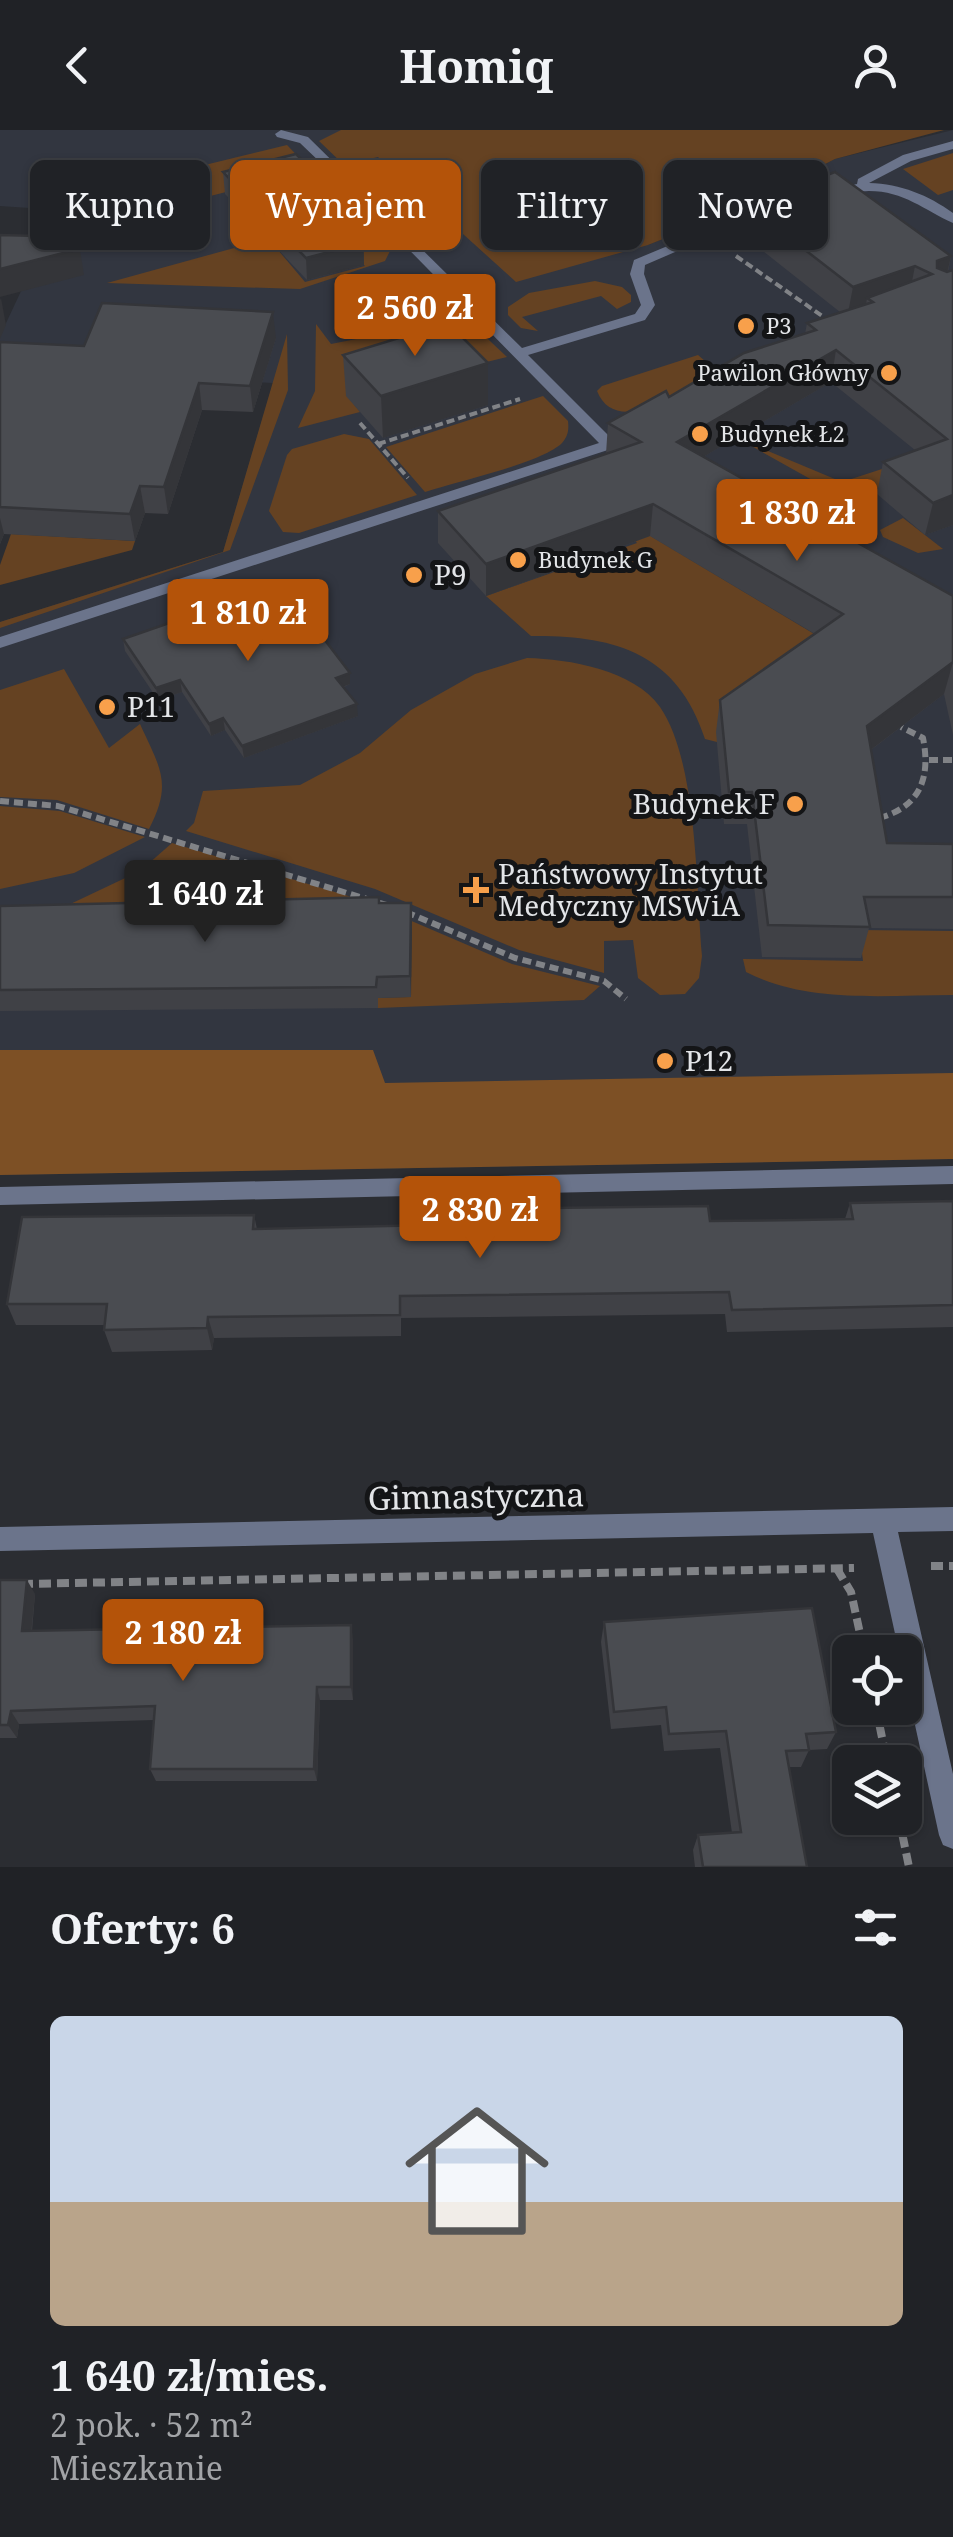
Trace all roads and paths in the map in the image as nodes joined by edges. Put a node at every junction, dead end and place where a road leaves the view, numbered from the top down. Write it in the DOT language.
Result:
graph roads {
  1 [pos="281,134"];
  2 [pos="953,145"];
  3 [pos="856,185"];
  4 [pos="828,192"];
  5 [pos="947,208"];
  6 [pos="953,220"];
  7 [pos="667,250"];
  8 [pos="724,250"];
  9 [pos="846,315"];
  10 [pos="520,353"];
  11 [pos="554,388"];
  12 [pos="360,423"];
  13 [pos="644,426"];
  14 [pos="378,444"];
  15 [pos="609,445"];
  16 [pos="430,504"];
  17 [pos="0,643"];
  18 [pos="901,727"];
  19 [pos="929,760"];
  20 [pos="953,760"];
  21 [pos="0,801"];
  22 [pos="876,804"];
  23 [pos="626,999"];
  24 [pos="953,1175"];
  25 [pos="0,1196"];
  26 [pos="883,1520"];
  27 [pos="953,1520"];
  28 [pos="0,1539"];
  29 [pos="953,1566"];
  30 [pos="894,1567"];
  31 [pos="836,1568"];
  32 [pos="0,1585"];
  33 [pos="861,1635"];
  34 [pos="902,1835"];
  35 [pos="953,1835"];
  36 [pos="909,1867"];
  1 -- 10 [label="street"];
  2 -- 3 [label="street"];
  3 -- 4 [label="street"];
  3 -- 5 [label="street"];
  5 -- 6 [label="street"];
  7 -- 10 [label="street"];
  8 -- 9 [label="path"];
  10 -- 11 [label="street"];
  11 -- 14 [label="path"];
  11 -- 15 [label="street"];
  12 -- 14 [label="path"];
  13 -- 15 [label="street"];
  14 -- 16 [label="path"];
  15 -- 16 [label="street"];
  16 -- 17 [label="street"];
  18 -- 19 [label="path"];
  19 -- 20 [label="path"];
  19 -- 22 [label="path"];
  21 -- 23 [label="path"];
  24 -- 25 [label="street"];
  26 -- 27 [label="street, Gimnastyczna"];
  26 -- 28 [label="street, Gimnastyczna"];
  26 -- 30 [label="street"];
  29 -- 30 [label="path"];
  30 -- 31 [label="path"];
  30 -- 35 [label="street"];
  31 -- 32 [label="path"];
  31 -- 33 [label="path"];
  34 -- 36 [label="path"];
}
